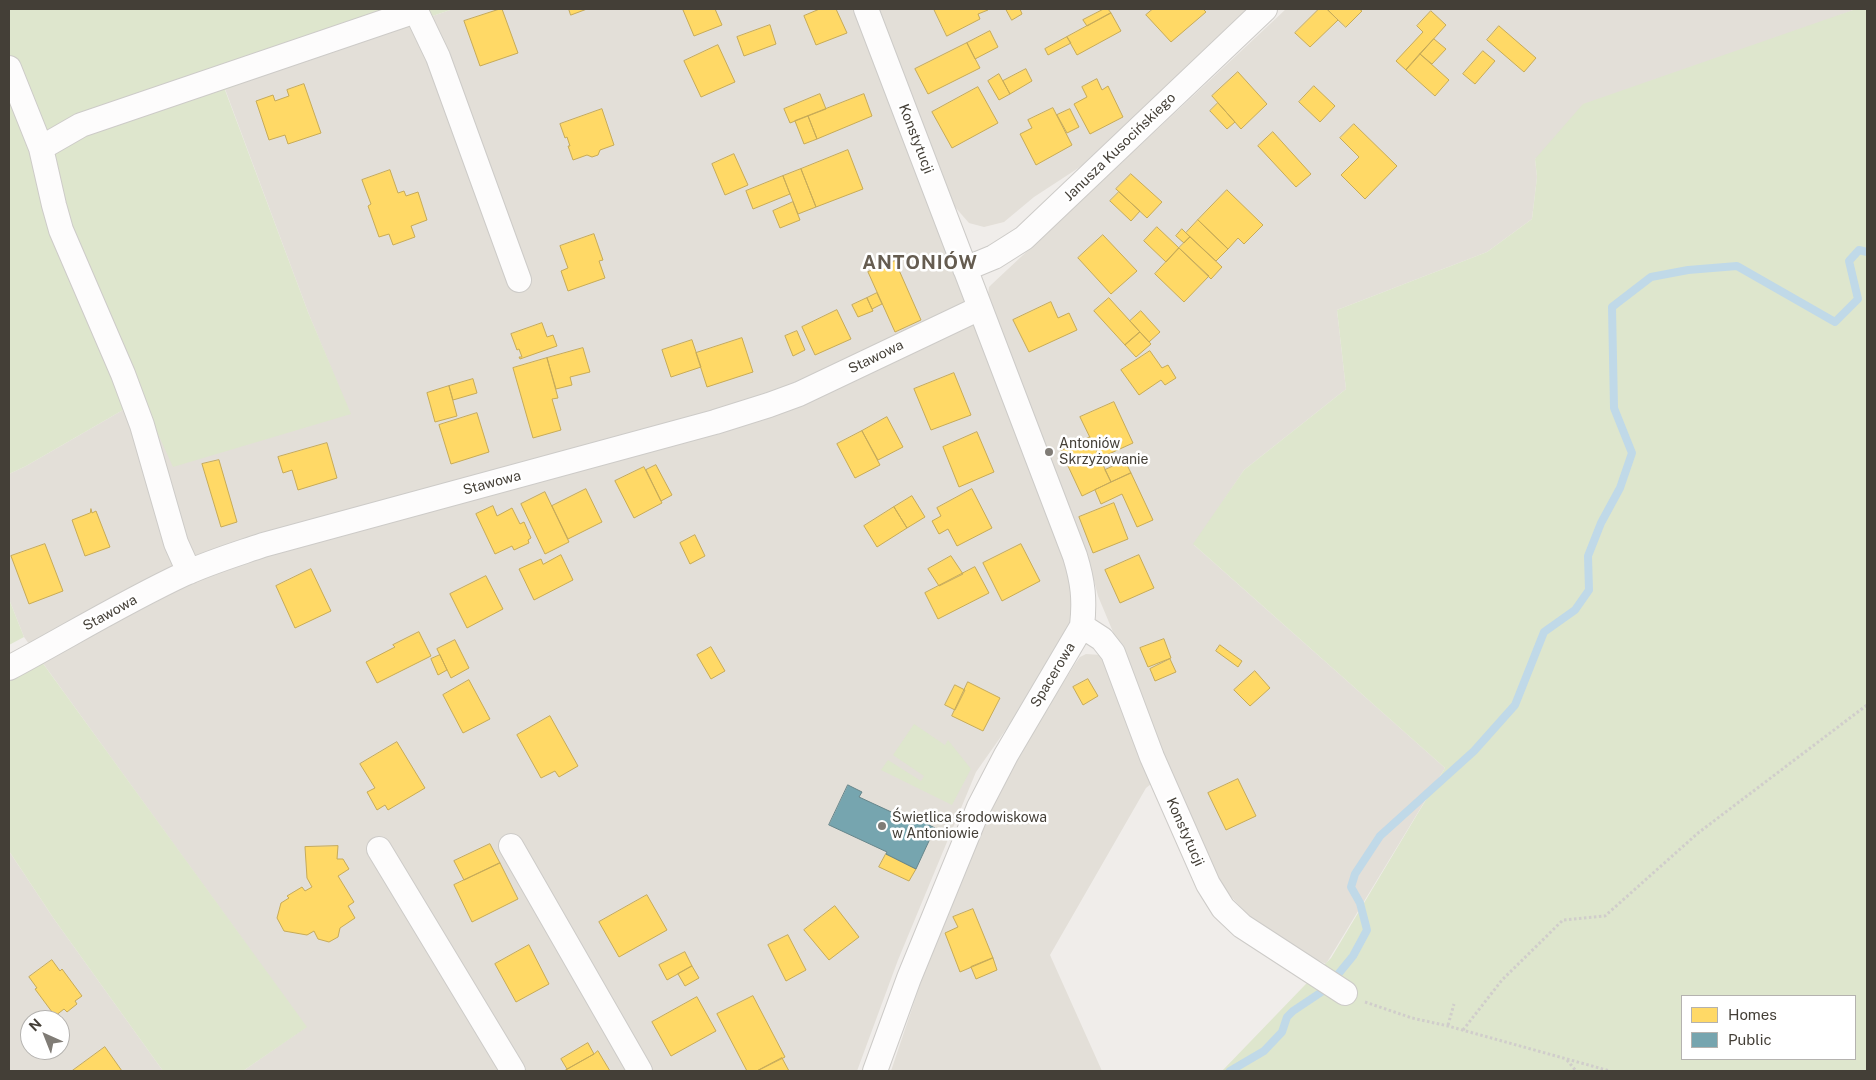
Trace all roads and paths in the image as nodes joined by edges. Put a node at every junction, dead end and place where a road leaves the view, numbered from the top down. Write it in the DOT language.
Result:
graph roads {
  1 [pos="866,9"];
  2 [pos="1265,9"];
  3 [pos="9,68"];
  4 [pos="41,148"];
  5 [pos="965,269"];
  6 [pos="519,280"];
  7 [pos="980,308"];
  8 [pos="189,572"];
  9 [pos="1082,626"];
  10 [pos="9,668"];
  11 [pos="1867,705"];
  12 [pos="511,846"];
  13 [pos="378,849"];
  14 [pos="1345,993"];
  15 [pos="1454,1004"];
  16 [pos="1448,1026"];
  17 [pos="1463,1030"];
  18 [pos="1566,1059"];
  19 [pos="513,1071"];
  20 [pos="640,1071"];
  21 [pos="876,1071"];
  22 [pos="1576,1071"];
  23 [pos="1610,1071"];
  1 -- 5 [label="street, Konstytucji"];
  2 -- 5 [label="street, Janusza Kusocińskiego"];
  3 -- 4 [label="street"];
  4 -- 6 [label="street"];
  4 -- 8 [label="street"];
  5 -- 7 [label="street, Spacerowa"];
  7 -- 8 [label="street, Stawowa"];
  7 -- 9 [label="street, Spacerowa"];
  8 -- 10 [label="street, Stawowa"];
  9 -- 14 [label="street, Konstytucji"];
  9 -- 21 [label="street, Spacerowa"];
  11 -- 17 [label="path"];
  12 -- 20 [label="street"];
  13 -- 19 [label="street"];
  14 -- 16 [label="path"];
  15 -- 16 [label="path"];
  16 -- 17 [label="path"];
  17 -- 18 [label="path"];
  18 -- 22 [label="path"];
  18 -- 23 [label="path"];
}
